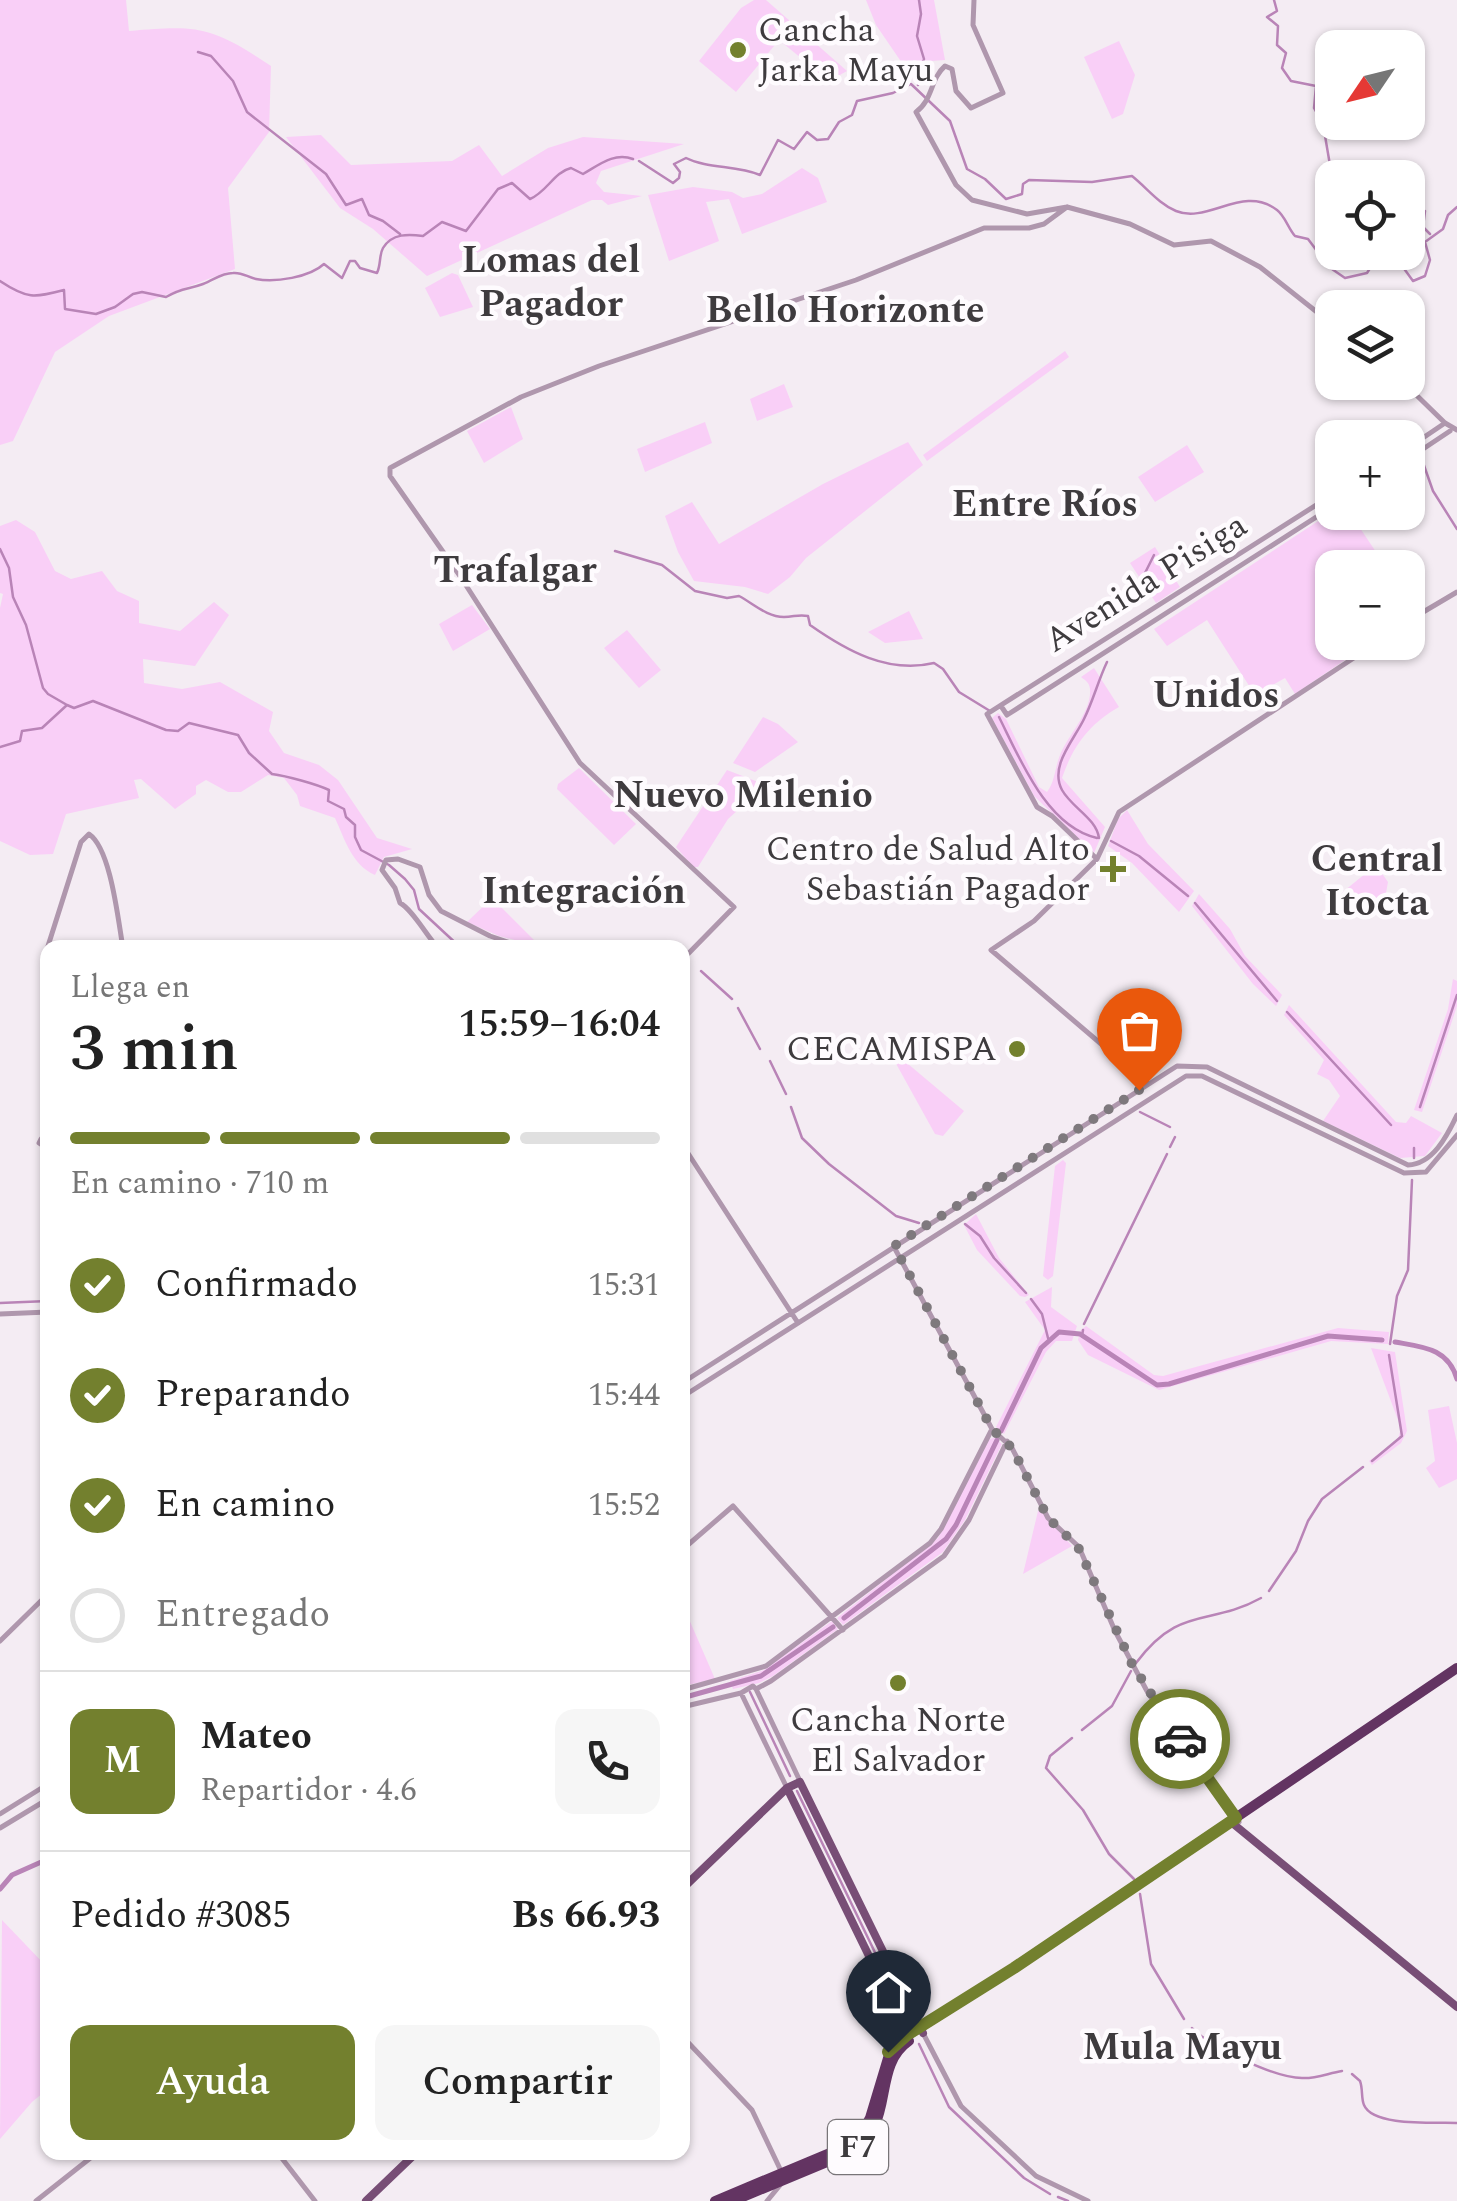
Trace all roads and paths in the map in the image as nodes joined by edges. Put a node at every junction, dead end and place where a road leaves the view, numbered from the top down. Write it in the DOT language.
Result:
graph roads {
  1 [pos="974,0"];
  2 [pos="1068,206"];
  3 [pos="1315,311"];
  4 [pos="1421,400"];
  5 [pos="1444,423"];
  6 [pos="1453,431"];
  7 [pos="1425,436"];
  8 [pos="1457,438"];
  9 [pos="1425,448"];
  10 [pos="1315,506"];
  11 [pos="1315,518"];
  12 [pos="1457,592"];
  13 [pos="1425,611"];
  14 [pos="1351,660"];
  15 [pos="1000,706"];
  16 [pos="1097,859"];
  17 [pos="50,940"];
  18 [pos="120,940"];
  19 [pos="432,940"];
  20 [pos="506,940"];
  21 [pos="690,952"];
  22 [pos="1148,1084"];
  23 [pos="1139,1090"];
  24 [pos="1146,1101"];
  25 [pos="1457,1115"];
  26 [pos="1457,1135"];
  27 [pos="690,1156"];
  28 [pos="1387,1157"];
  29 [pos="1384,1165"];
  30 [pos="894,1246"];
  31 [pos="900,1257"];
  32 [pos="40,1312"];
  33 [pos="791,1313"];
  34 [pos="0,1314"];
  35 [pos="798,1323"];
  36 [pos="690,1377"];
  37 [pos="690,1392"];
  38 [pos="992,1429"];
  39 [pos="1007,1441"];
  40 [pos="690,1543"];
  41 [pos="40,1602"];
  42 [pos="832,1618"];
  43 [pos="843,1630"];
  44 [pos="0,1641"];
  45 [pos="1457,1671"];
  46 [pos="729,1687"];
  47 [pos="719,1689"];
  48 [pos="756,1689"];
  49 [pos="690,1690"];
  50 [pos="741,1693"];
  51 [pos="690,1703"];
  52 [pos="800,1782"];
  53 [pos="787,1788"];
  54 [pos="40,1789"];
  55 [pos="40,1805"];
  56 [pos="0,1814"];
  57 [pos="1235,1822"];
  58 [pos="0,1828"];
  59 [pos="690,1881"];
  60 [pos="1457,2007"];
  61 [pos="922,2031"];
  62 [pos="909,2038"];
  63 [pos="690,2044"];
  64 [pos="88,2160"];
  65 [pos="283,2160"];
  66 [pos="409,2160"];
  67 [pos="782,2175"];
  68 [pos="36,2201"];
  69 [pos="315,2201"];
  70 [pos="366,2201"];
  71 [pos="715,2201"];
  72 [pos="732,2201"];
  73 [pos="767,2201"];
  74 [pos="1088,2201"];
  1 -- 2 [label="street"];
  2 -- 3 [label="street"];
  2 -- 21 [label="street"];
  4 -- 5 [label="street"];
  5 -- 6 [label="street"];
  5 -- 7 [label="street"];
  6 -- 8 [label="street"];
  6 -- 9 [label="street"];
  10 -- 15 [label="street, Avenida Pisiga"];
  11 -- 15 [label="street, Avenida Pisiga"];
  12 -- 13 [label="street"];
  14 -- 16 [label="street"];
  15 -- 16 [label="street, Avenida Pisiga"];
  16 -- 22 [label="street"];
  17 -- 18 [label="street"];
  19 -- 20 [label="street"];
  22 -- 23 [label="street"];
  22 -- 28 [label="street"];
  23 -- 24 [label="street"];
  23 -- 30 [label="street"];
  24 -- 29 [label="street"];
  24 -- 31 [label="street"];
  25 -- 28 [label="street"];
  26 -- 29 [label="street"];
  27 -- 33 [label="street"];
  28 -- 29 [label="street"];
  30 -- 31 [label="street"];
  30 -- 33 [label="street"];
  31 -- 35 [label="street"];
  31 -- 38 [label="street"];
  32 -- 34 [label="street"];
  33 -- 35 [label="street"];
  33 -- 36 [label="street"];
  35 -- 37 [label="street"];
  38 -- 39 [label="street"];
  38 -- 42 [label="street"];
  39 -- 43 [label="street"];
  39 -- 57 [label="street"];
  40 -- 42 [label="street"];
  41 -- 44 [label="street"];
  42 -- 43 [label="street"];
  42 -- 46 [label="street"];
  43 -- 48 [label="street"];
  45 -- 57 [label="highway"];
  46 -- 47 [label="street"];
  46 -- 47 [label="street"];
  46 -- 50 [label="street"];
  47 -- 49 [label="street"];
  47 -- 51 [label="street"];
  48 -- 50 [label="street"];
  48 -- 52 [label="street"];
  50 -- 53 [label="street"];
  52 -- 53 [label="main road"];
  52 -- 61 [label="main road"];
  53 -- 59 [label="main road"];
  53 -- 62 [label="main road"];
  54 -- 56 [label="street"];
  55 -- 58 [label="street"];
  57 -- 60 [label="main road"];
  57 -- 61 [label="highway"];
  61 -- 62 [label="highway"];
  61 -- 74 [label="street"];
  62 -- 67 [label="highway, F7"];
  63 -- 67 [label="street"];
  64 -- 68 [label="street"];
  65 -- 69 [label="street"];
  66 -- 70 [label="main road"];
  67 -- 71 [label="highway, F7"];
  67 -- 72 [label="highway, F7"];
  67 -- 73 [label="street"];
}
